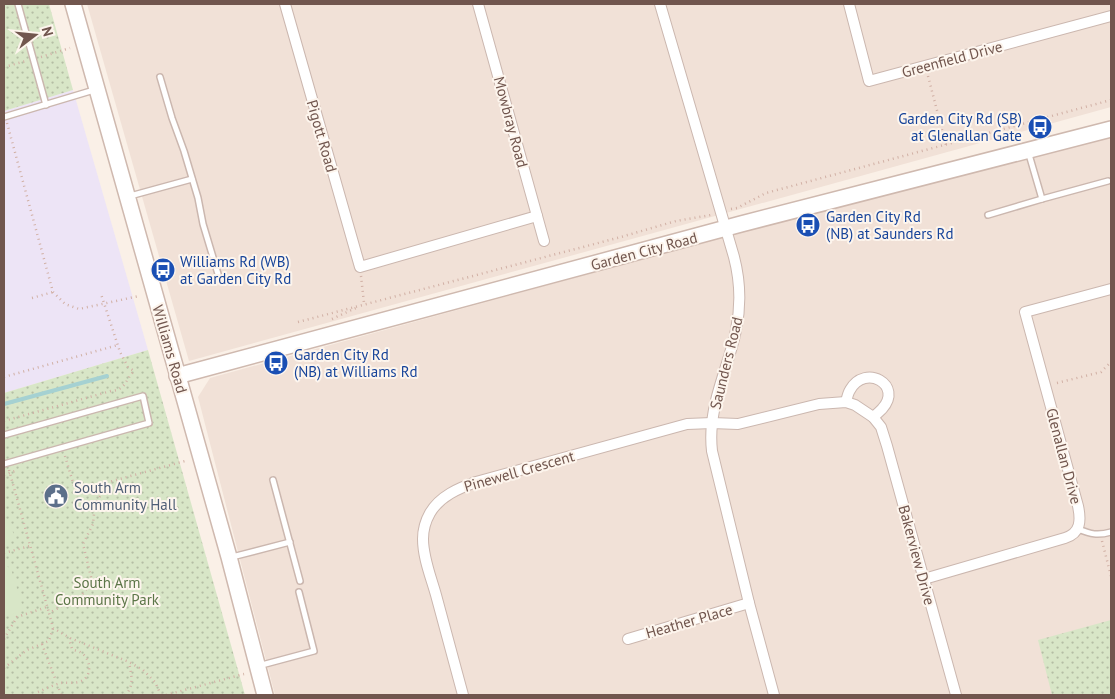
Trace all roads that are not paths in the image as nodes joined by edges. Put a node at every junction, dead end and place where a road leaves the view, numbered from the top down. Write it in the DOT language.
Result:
graph roads {
  1 [pos="18,4"];
  2 [pos="73,4"];
  3 [pos="285,4"];
  4 [pos="478,4"];
  5 [pos="660,4"];
  6 [pos="849,4"];
  7 [pos="1111,16"];
  8 [pos="160,77"];
  9 [pos="97,89"];
  10 [pos="46,105"];
  11 [pos="5,117"];
  12 [pos="1111,129"];
  13 [pos="1028,150"];
  14 [pos="192,179"];
  15 [pos="1108,181"];
  16 [pos="127,197"];
  17 [pos="1042,199"];
  18 [pos="988,215"];
  19 [pos="537,216"];
  20 [pos="726,229"];
  21 [pos="544,241"];
  22 [pos="218,274"];
  23 [pos="1111,289"];
  24 [pos="178,376"];
  25 [pos="846,402"];
  26 [pos="873,417"];
  27 [pos="712,423"];
  28 [pos="4,435"];
  29 [pos="5,463"];
  30 [pos="273,480"];
  31 [pos="1078,529"];
  32 [pos="1111,532"];
  33 [pos="290,542"];
  34 [pos="229,557"];
  35 [pos="924,579"];
  36 [pos="300,581"];
  37 [pos="299,592"];
  38 [pos="749,603"];
  39 [pos="628,639"];
  40 [pos="258,667"];
  41 [pos="265,695"];
  42 [pos="463,695"];
  43 [pos="774,695"];
  44 [pos="956,695"];
  1 -- 10 [label="lane"];
  2 -- 9 [label="street, Williams Road"];
  3 -- 19 [label="street, Pigott Road"];
  4 -- 19 [label="street, Mowbray Road"];
  5 -- 20 [label="street, Saunders Road"];
  6 -- 7 [label="street, Greenfield Drive"];
  8 -- 14 [label="lane"];
  9 -- 10 [label="lane"];
  9 -- 16 [label="street, Williams Road"];
  10 -- 11 [label="lane"];
  12 -- 13 [label="street, Garden City Road"];
  13 -- 17 [label="lane"];
  13 -- 20 [label="street, Garden City Road"];
  14 -- 16 [label="lane"];
  14 -- 22 [label="lane"];
  15 -- 17 [label="lane"];
  16 -- 24 [label="street, Williams Road"];
  17 -- 18 [label="lane"];
  19 -- 21 [label="street, Mowbray Road"];
  20 -- 24 [label="street, Garden City Road"];
  20 -- 27 [label="street, Saunders Road"];
  23 -- 31 [label="street, Glenallan Drive"];
  24 -- 34 [label="street, Williams Road"];
  25 -- 26 [label="street, Bakerview Drive"];
  25 -- 26 [label="street"];
  25 -- 27 [label="street"];
  26 -- 35 [label="street, Bakerview Drive"];
  27 -- 38 [label="street, Saunders Road"];
  27 -- 42 [label="street, Pinewell Crescent"];
  28 -- 29 [label="lane"];
  30 -- 33 [label="lane"];
  31 -- 32 [label="lane"];
  31 -- 35 [label="street"];
  33 -- 34 [label="lane"];
  33 -- 36 [label="lane"];
  34 -- 40 [label="street, Williams Road"];
  35 -- 44 [label="street, Bakerview Drive"];
  37 -- 40 [label="lane"];
  38 -- 39 [label="street, Heather Place"];
  38 -- 43 [label="street, Saunders Road"];
  40 -- 41 [label="street, Williams Road"];
}
